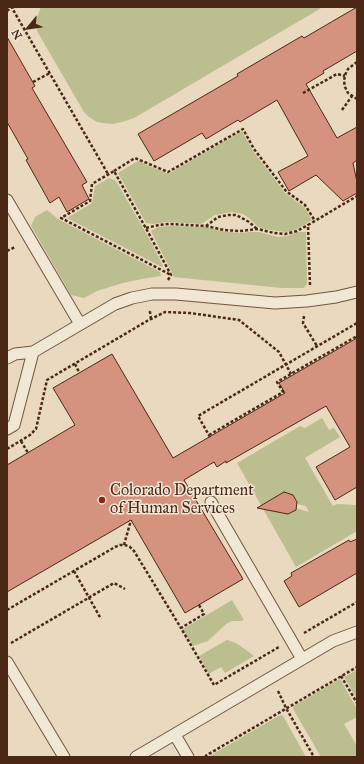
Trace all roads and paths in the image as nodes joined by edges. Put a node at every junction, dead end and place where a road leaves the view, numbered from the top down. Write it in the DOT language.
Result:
graph roads {
  1 [pos="12,7"];
  2 [pos="7,11"];
  3 [pos="357,62"];
  4 [pos="50,73"];
  5 [pos="345,76"];
  6 [pos="33,82"];
  7 [pos="303,94"];
  8 [pos="352,96"];
  9 [pos="357,99"];
  10 [pos="342,110"];
  11 [pos="114,171"];
  12 [pos="108,174"];
  13 [pos="357,196"];
  14 [pos="7,200"];
  15 [pos="315,221"];
  16 [pos="308,225"];
  17 [pos="206,226"];
  18 [pos="146,228"];
  19 [pos="258,229"];
  20 [pos="15,247"];
  21 [pos="7,251"];
  22 [pos="171,275"];
  23 [pos="310,286"];
  24 [pos="357,292"];
  25 [pos="160,294"];
  26 [pos="357,323"];
  27 [pos="80,324"];
  28 [pos="357,336"];
  29 [pos="33,352"];
  30 [pos="7,358"];
  31 [pos="75,364"];
  32 [pos="286,364"];
  33 [pos="79,372"];
  34 [pos="291,374"];
  35 [pos="7,429"];
  36 [pos="20,441"];
  37 [pos="7,449"];
  38 [pos="28,453"];
  39 [pos="211,502"];
  40 [pos="131,520"];
  41 [pos="124,545"];
  42 [pos="74,570"];
  43 [pos="125,589"];
  44 [pos="89,597"];
  45 [pos="357,602"];
  46 [pos="199,605"];
  47 [pos="7,610"];
  48 [pos="101,619"];
  49 [pos="180,628"];
  50 [pos="357,632"];
  51 [pos="291,640"];
  52 [pos="11,643"];
  53 [pos="262,657"];
  54 [pos="302,660"];
  55 [pos="7,662"];
  56 [pos="357,667"];
  57 [pos="342,676"];
  58 [pos="271,678"];
  59 [pos="357,703"];
  60 [pos="286,708"];
  61 [pos="175,735"];
  62 [pos="64,757"];
  63 [pos="136,757"];
  64 [pos="188,757"];
  65 [pos="205,757"];
  66 [pos="314,757"];
  1 -- 2 [label="path"];
  1 -- 4 [label="path"];
  3 -- 5 [label="path"];
  4 -- 6 [label="path"];
  4 -- 12 [label="path"];
  5 -- 7 [label="path"];
  5 -- 8 [label="path"];
  8 -- 9 [label="path"];
  8 -- 10 [label="path"];
  11 -- 12 [label="path"];
  11 -- 15 [label="path"];
  11 -- 18 [label="path"];
  12 -- 22 [label="path"];
  13 -- 15 [label="path"];
  14 -- 27 [label="lane"];
  15 -- 16 [label="path"];
  16 -- 19 [label="path"];
  16 -- 23 [label="path"];
  17 -- 18 [label="path"];
  17 -- 19 [label="path"];
  17 -- 19 [label="path"];
  18 -- 22 [label="path"];
  20 -- 21 [label="path"];
  22 -- 25 [label="path"];
  24 -- 25 [label="lane"];
  25 -- 27 [label="lane"];
  26 -- 32 [label="path"];
  27 -- 29 [label="lane"];
  28 -- 34 [label="path"];
  29 -- 30 [label="lane"];
  29 -- 35 [label="lane"];
  31 -- 32 [label="path"];
  31 -- 33 [label="path"];
  31 -- 36 [label="path"];
  32 -- 34 [label="path"];
  32 -- 34 [label="path"];
  36 -- 37 [label="path"];
  36 -- 38 [label="path"];
  39 -- 51 [label="lane"];
  40 -- 41 [label="path"];
  41 -- 42 [label="path"];
  41 -- 49 [label="path"];
  42 -- 44 [label="path"];
  42 -- 47 [label="path"];
  43 -- 44 [label="path"];
  44 -- 48 [label="path"];
  44 -- 52 [label="path"];
  45 -- 51 [label="path"];
  46 -- 49 [label="path"];
  49 -- 53 [label="path"];
  50 -- 54 [label="lane"];
  51 -- 53 [label="path"];
  51 -- 54 [label="lane"];
  53 -- 58 [label="path"];
  54 -- 58 [label="lane"];
  55 -- 62 [label="lane"];
  56 -- 57 [label="path"];
  57 -- 59 [label="path"];
  57 -- 60 [label="path"];
  58 -- 60 [label="path"];
  58 -- 61 [label="lane"];
  60 -- 65 [label="path"];
  60 -- 66 [label="path"];
  61 -- 63 [label="lane"];
  61 -- 64 [label="lane"];
}
